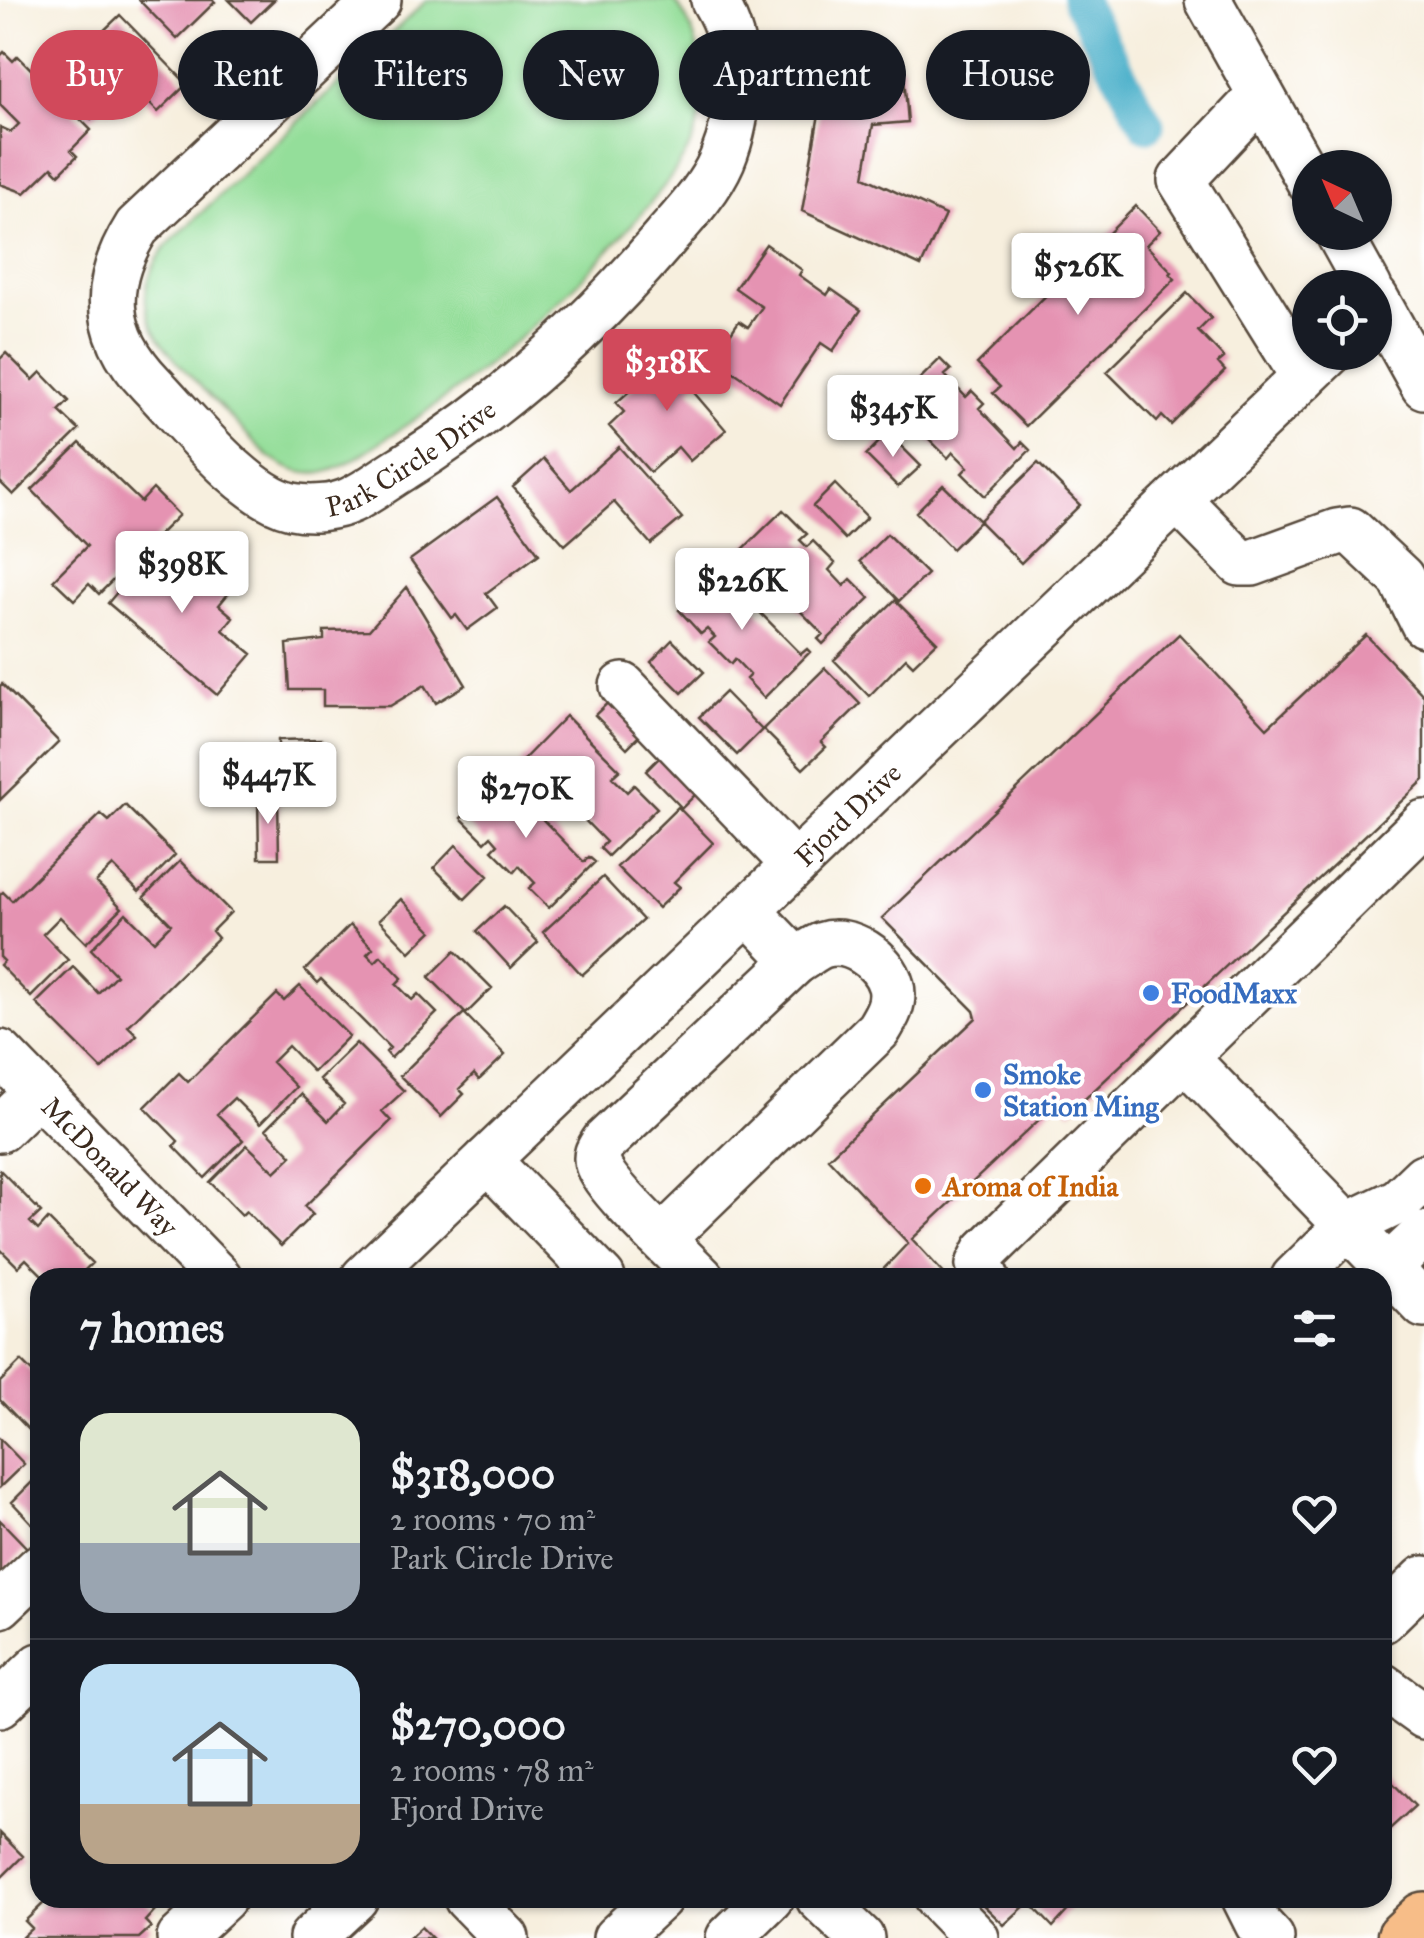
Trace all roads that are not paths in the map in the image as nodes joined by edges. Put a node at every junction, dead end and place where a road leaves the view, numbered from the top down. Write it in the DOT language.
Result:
graph roads {
  1 [pos="378,0"];
  2 [pos="1208,0"];
  3 [pos="731,5"];
  4 [pos="1261,95"];
  5 [pos="1292,150"];
  6 [pos="1292,331"];
  7 [pos="1392,331"];
  8 [pos="1312,370"];
  9 [pos="1424,386"];
  10 [pos="1177,499"];
  11 [pos="1412,572"];
  12 [pos="1424,624"];
  13 [pos="623,686"];
  14 [pos="1424,822"];
  15 [pos="794,865"];
  16 [pos="747,910"];
  17 [pos="796,962"];
  18 [pos="1185,1058"];
  19 [pos="12,1071"];
  20 [pos="0,1129"];
  21 [pos="487,1160"];
  22 [pos="1424,1177"];
  23 [pos="1347,1226"];
  24 [pos="1424,1234"];
  25 [pos="663,1238"];
  26 [pos="209,1268"];
  27 [pos="374,1268"];
  28 [pos="592,1268"];
  29 [pos="692,1268"];
  30 [pos="981,1268"];
  31 [pos="1304,1268"];
  32 [pos="1388,1268"];
  33 [pos="1392,1272"];
  34 [pos="1424,1305"];
  35 [pos="30,1577"];
  36 [pos="1424,1579"];
  37 [pos="0,1606"];
  38 [pos="1392,1610"];
  39 [pos="30,1676"];
  40 [pos="1392,1693"];
  41 [pos="0,1704"];
  42 [pos="1424,1716"];
  43 [pos="213,1908"];
  44 [pos="344,1908"];
  45 [pos="478,1908"];
  46 [pos="648,1908"];
  47 [pos="761,1908"];
  48 [pos="830,1908"];
  49 [pos="946,1908"];
  50 [pos="1424,1920"];
  51 [pos="736,1936"];
  52 [pos="180,1938"];
  53 [pos="312,1938"];
  54 [pos="506,1938"];
  55 [pos="616,1938"];
  56 [pos="861,1938"];
  57 [pos="976,1938"];
  58 [pos="1405,1938"];
  1 -- 3 [label="street, Park Circle Drive"];
  2 -- 4 [label="street"];
  4 -- 5 [label="street"];
  4 -- 6 [label="street"];
  7 -- 9 [label="street"];
  8 -- 10 [label="street, Fjord Drive"];
  10 -- 11 [label="street"];
  10 -- 15 [label="street, Fjord Drive"];
  11 -- 12 [label="street"];
  13 -- 15 [label="street"];
  14 -- 18 [label="street"];
  15 -- 16 [label="street, Fjord Drive"];
  16 -- 17 [label="street"];
  16 -- 21 [label="street, Fjord Drive"];
  17 -- 25 [label="street"];
  17 -- 25 [label="street"];
  18 -- 23 [label="street"];
  18 -- 30 [label="street"];
  19 -- 20 [label="street"];
  19 -- 26 [label="street, McDonald Way"];
  21 -- 27 [label="street, Fjord Drive"];
  21 -- 28 [label="street"];
  22 -- 23 [label="street"];
  23 -- 31 [label="street"];
  23 -- 32 [label="street"];
  24 -- 32 [label="street"];
  25 -- 29 [label="street"];
  33 -- 34 [label="street"];
  35 -- 37 [label="street"];
  36 -- 38 [label="street"];
  39 -- 41 [label="street"];
  40 -- 42 [label="street"];
  43 -- 52 [label="street"];
  44 -- 53 [label="street"];
  45 -- 54 [label="street"];
  46 -- 55 [label="street"];
  47 -- 51 [label="street"];
  48 -- 56 [label="street"];
  49 -- 57 [label="street"];
  50 -- 58 [label="main road"];
}
